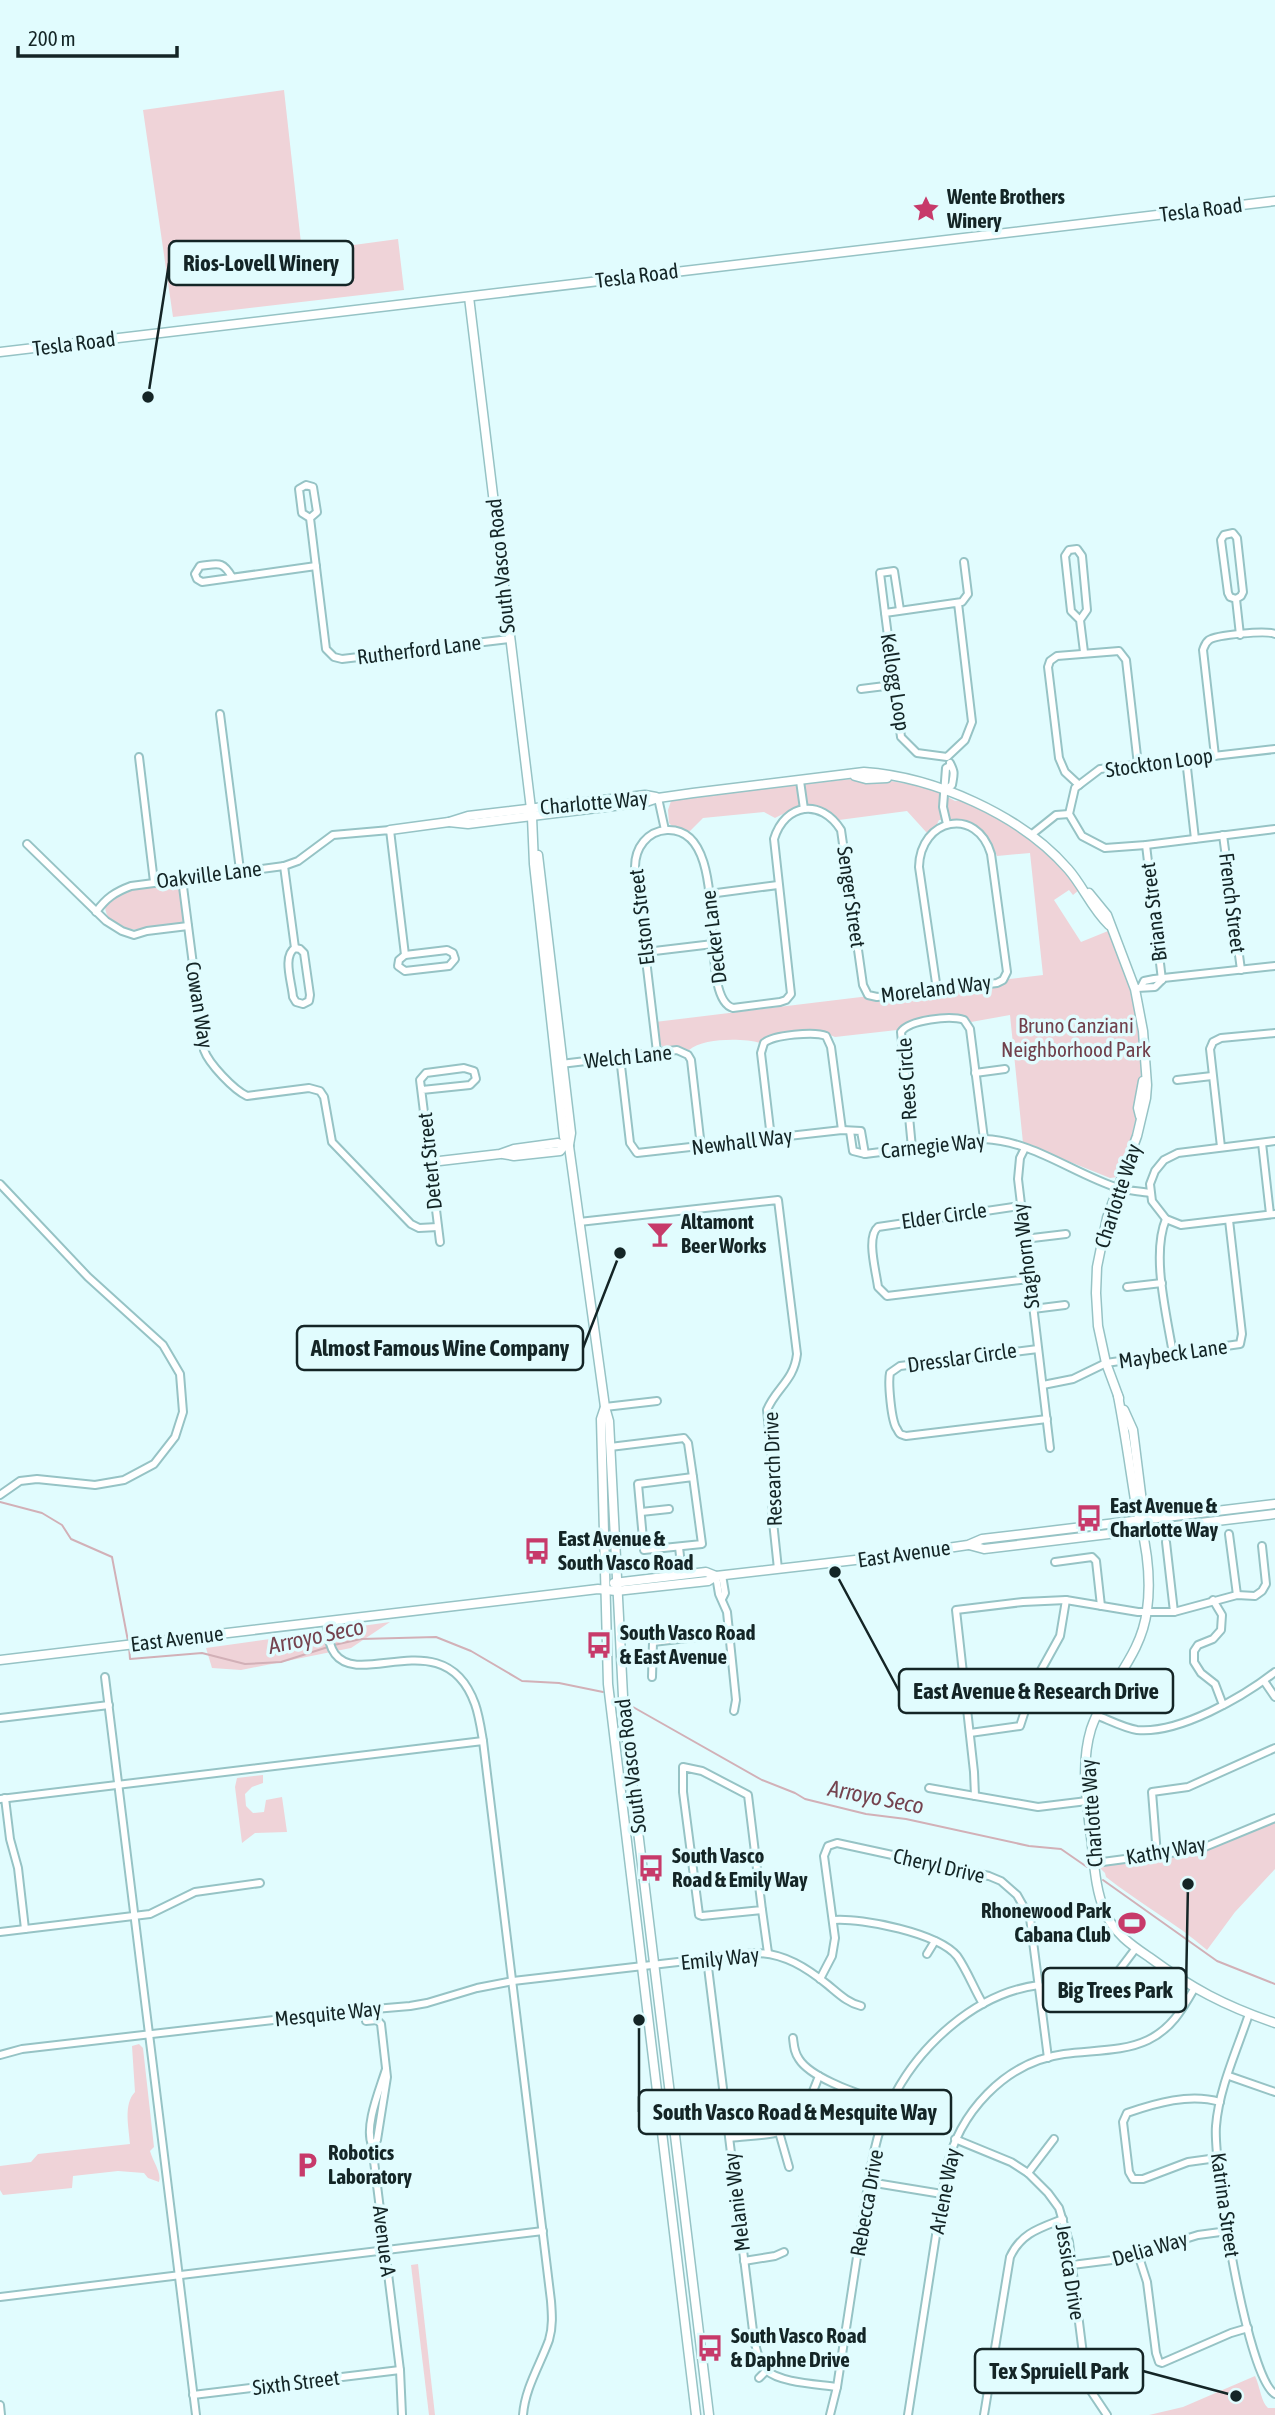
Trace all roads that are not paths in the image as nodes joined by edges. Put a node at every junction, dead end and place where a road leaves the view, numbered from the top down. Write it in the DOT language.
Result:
graph roads {
  1 [pos="1275,201"];
  2 [pos="469,297"];
  3 [pos="0,352"];
  4 [pos="310,519"];
  5 [pos="964,562"];
  6 [pos="316,566"];
  7 [pos="232,577"];
  8 [pos="1236,599"];
  9 [pos="958,603"];
  10 [pos="900,610"];
  11 [pos="885,612"];
  12 [pos="1080,620"];
  13 [pos="1275,634"];
  14 [pos="1240,635"];
  15 [pos="509,639"];
  16 [pos="1084,652"];
  17 [pos="893,685"];
  18 [pos="862,689"];
  19 [pos="220,715"];
  20 [pos="1275,749"];
  21 [pos="1215,756"];
  22 [pos="139,757"];
  23 [pos="947,757"];
  24 [pos="1186,759"];
  25 [pos="1138,765"];
  26 [pos="950,766"];
  27 [pos="800,780"];
  28 [pos="1079,785"];
  29 [pos="945,790"];
  30 [pos="659,798"];
  31 [pos="804,809"];
  32 [pos="531,813"];
  33 [pos="1069,814"];
  34 [pos="947,824"];
  35 [pos="1275,829"];
  36 [pos="390,830"];
  37 [pos="665,830"];
  38 [pos="1031,835"];
  39 [pos="1223,835"];
  40 [pos="1195,839"];
  41 [pos="27,844"];
  42 [pos="1146,845"];
  43 [pos="284,866"];
  44 [pos="240,870"];
  45 [pos="182,879"];
  46 [pos="154,882"];
  47 [pos="778,885"];
  48 [pos="709,894"];
  49 [pos="96,912"];
  50 [pos="188,926"];
  51 [pos="713,944"];
  52 [pos="295,948"];
  53 [pos="646,952"];
  54 [pos="405,955"];
  55 [pos="1275,966"];
  56 [pos="1241,970"];
  57 [pos="1163,980"];
  58 [pos="1138,988"];
  59 [pos="937,990"];
  60 [pos="868,995"];
  61 [pos="1275,1032"];
  62 [pos="657,1052"];
  63 [pos="620,1057"];
  64 [pos="561,1064"];
  65 [pos="1004,1069"];
  66 [pos="975,1073"];
  67 [pos="1212,1076"];
  68 [pos="1177,1080"];
  69 [pos="422,1090"];
  70 [pos="842,1130"];
  71 [pos="850,1131"];
  72 [pos="771,1138"];
  73 [pos="984,1139"];
  74 [pos="1275,1141"];
  75 [pos="1262,1143"];
  76 [pos="566,1146"];
  77 [pos="701,1147"];
  78 [pos="1026,1147"];
  79 [pos="1221,1147"];
  80 [pos="912,1148"];
  81 [pos="865,1154"];
  82 [pos="430,1162"];
  83 [pos="0,1184"];
  84 [pos="1118,1188"];
  85 [pos="1150,1193"];
  86 [pos="1020,1206"];
  87 [pos="1273,1214"];
  88 [pos="1166,1219"];
  89 [pos="1229,1220"];
  90 [pos="579,1222"];
  91 [pos="438,1227"];
  92 [pos="1066,1234"];
  93 [pos="1024,1240"];
  94 [pos="440,1242"];
  95 [pos="1029,1279"];
  96 [pos="1162,1283"];
  97 [pos="1127,1287"];
  98 [pos="1065,1305"];
  99 [pos="1033,1309"];
  100 [pos="1038,1349"];
  101 [pos="1172,1354"];
  102 [pos="1106,1363"];
  103 [pos="1043,1385"];
  104 [pos="657,1401"];
  105 [pos="605,1407"];
  106 [pos="1046,1419"];
  107 [pos="610,1447"];
  108 [pos="1050,1448"];
  109 [pos="693,1477"];
  110 [pos="0,1495"];
  111 [pos="1275,1504"];
  112 [pos="669,1509"];
  113 [pos="641,1512"];
  114 [pos="1275,1514"];
  115 [pos="1141,1525"];
  116 [pos="1229,1534"];
  117 [pos="1166,1542"];
  118 [pos="1262,1546"];
  119 [pos="679,1547"];
  120 [pos="1055,1562"];
  121 [pos="778,1569"];
  122 [pos="682,1574"];
  123 [pos="719,1575"];
  124 [pos="616,1582"];
  125 [pos="605,1588"];
  126 [pos="617,1591"];
  127 [pos="1237,1595"];
  128 [pos="1066,1600"];
  129 [pos="1213,1600"];
  130 [pos="1101,1606"];
  131 [pos="1147,1612"];
  132 [pos="1174,1612"];
  133 [pos="326,1622"];
  134 [pos="730,1633"];
  135 [pos="0,1660"];
  136 [pos="1275,1672"];
  137 [pos="105,1677"];
  138 [pos="652,1677"];
  139 [pos="1264,1681"];
  140 [pos="1275,1697"];
  141 [pos="108,1705"];
  142 [pos="1223,1705"];
  143 [pos="734,1711"];
  144 [pos="1096,1715"];
  145 [pos="0,1718"];
  146 [pos="970,1733"];
  147 [pos="483,1741"];
  148 [pos="1275,1748"];
  149 [pos="119,1784"];
  150 [pos="929,1788"];
  151 [pos="975,1796"];
  152 [pos="2,1798"];
  153 [pos="1087,1801"];
  154 [pos="1275,1818"];
  155 [pos="1157,1855"];
  156 [pos="1095,1866"];
  157 [pos="260,1884"];
  158 [pos="762,1910"];
  159 [pos="134,1915"];
  160 [pos="834,1920"];
  161 [pos="25,1929"];
  162 [pos="0,1932"];
  163 [pos="935,1941"];
  164 [pos="1136,1948"];
  165 [pos="768,1953"];
  166 [pos="927,1954"];
  167 [pos="707,1959"];
  168 [pos="655,1966"];
  169 [pos="642,1968"];
  170 [pos="820,1979"];
  171 [pos="513,1982"];
  172 [pos="1039,1984"];
  173 [pos="1108,1985"];
  174 [pos="1194,1989"];
  175 [pos="983,2004"];
  176 [pos="861,2006"];
  177 [pos="1249,2014"];
  178 [pos="366,2021"];
  179 [pos="1275,2023"];
  180 [pos="149,2035"];
  181 [pos="793,2038"];
  182 [pos="0,2055"];
  183 [pos="1048,2058"];
  184 [pos="819,2076"];
  185 [pos="1229,2076"];
  186 [pos="1275,2092"];
  187 [pos="1220,2102"];
  188 [pos="890,2105"];
  189 [pos="779,2132"];
  190 [pos="730,2138"];
  191 [pos="955,2139"];
  192 [pos="1054,2139"];
  193 [pos="1217,2158"];
  194 [pos="789,2167"];
  195 [pos="1028,2173"];
  196 [pos="869,2182"];
  197 [pos="942,2194"];
  198 [pos="1063,2219"];
  199 [pos="543,2231"];
  200 [pos="1228,2231"];
  201 [pos="385,2250"];
  202 [pos="784,2252"];
  203 [pos="1138,2254"];
  204 [pos="744,2261"];
  205 [pos="1072,2265"];
  206 [pos="178,2276"];
  207 [pos="0,2297"];
  208 [pos="1248,2328"];
  209 [pos="400,2370"];
  210 [pos="767,2370"];
  211 [pos="989,2374"];
  212 [pos="759,2378"];
  213 [pos="1007,2378"];
  214 [pos="837,2387"];
  215 [pos="1274,2394"];
  216 [pos="193,2395"];
  217 [pos="0,2405"];
  218 [pos="1,2415"];
  219 [pos="196,2415"];
  220 [pos="402,2415"];
  221 [pos="523,2415"];
  222 [pos="696,2415"];
  223 [pos="709,2415"];
  224 [pos="830,2415"];
  225 [pos="908,2415"];
  226 [pos="984,2415"];
  227 [pos="1107,2415"];
  1 -- 2 [label="main road, Tesla Road"];
  2 -- 3 [label="main road, Tesla Road"];
  2 -- 15 [label="main road, South Vasco Road"];
  4 -- 4 [label="street"];
  4 -- 6 [label="street"];
  5 -- 9 [label="street"];
  6 -- 7 [label="street"];
  6 -- 15 [label="street, Rutherford Lane"];
  7 -- 7 [label="street"];
  8 -- 8 [label="street"];
  8 -- 14 [label="street"];
  9 -- 10 [label="street, Kellogg Loop"];
  9 -- 23 [label="street"];
  10 -- 11 [label="street, Kellogg Loop"];
  10 -- 11 [label="street"];
  11 -- 17 [label="street, Kellogg Loop"];
  12 -- 12 [label="street"];
  12 -- 16 [label="street"];
  13 -- 14 [label="street"];
  14 -- 21 [label="street"];
  15 -- 32 [label="main road, South Vasco Road"];
  16 -- 25 [label="street"];
  16 -- 28 [label="street"];
  17 -- 18 [label="street"];
  17 -- 23 [label="street, Kellogg Loop"];
  19 -- 44 [label="street"];
  20 -- 21 [label="street, Stockton Loop"];
  21 -- 24 [label="street, Stockton Loop"];
  22 -- 46 [label="street"];
  23 -- 26 [label="street"];
  24 -- 25 [label="street, Stockton Loop"];
  24 -- 40 [label="street"];
  25 -- 28 [label="street, Stockton Loop"];
  26 -- 29 [label="street"];
  26 -- 29 [label="street"];
  27 -- 29 [label="main road, Charlotte Way"];
  27 -- 30 [label="main road, Charlotte Way"];
  27 -- 31 [label="street"];
  28 -- 33 [label="street, Stockton Loop"];
  29 -- 34 [label="street"];
  29 -- 38 [label="main road, Charlotte Way"];
  30 -- 32 [label="main road, Charlotte Way"];
  30 -- 37 [label="street"];
  31 -- 47 [label="street, Decker Lane"];
  31 -- 60 [label="street, Senger Street"];
  32 -- 36 [label="main road, Oakville Lane"];
  32 -- 64 [label="main road, South Vasco Road"];
  33 -- 38 [label="street"];
  33 -- 42 [label="street"];
  34 -- 59 [label="street"];
  34 -- 59 [label="street, Moreland Way"];
  35 -- 39 [label="street"];
  36 -- 43 [label="street, Oakville Lane"];
  36 -- 54 [label="street"];
  37 -- 48 [label="street, Decker Lane"];
  37 -- 53 [label="street, Elston Street"];
  38 -- 58 [label="main road, Charlotte Way"];
  39 -- 40 [label="street"];
  39 -- 56 [label="street, French Street"];
  40 -- 42 [label="street"];
  41 -- 49 [label="street"];
  42 -- 57 [label="street, Briana Street"];
  43 -- 44 [label="street, Oakville Lane"];
  43 -- 52 [label="street"];
  44 -- 45 [label="street, Oakville Lane"];
  45 -- 46 [label="street, Oakville Lane"];
  45 -- 50 [label="street, Cowan Way"];
  46 -- 49 [label="street, Oakville Lane"];
  47 -- 48 [label="street"];
  47 -- 51 [label="street, Decker Lane"];
  48 -- 51 [label="street, Decker Lane"];
  49 -- 50 [label="street"];
  50 -- 91 [label="street, Cowan Way"];
  51 -- 53 [label="street"];
  52 -- 52 [label="street"];
  53 -- 62 [label="street, Elston Street"];
  54 -- 54 [label="street"];
  55 -- 56 [label="street"];
  56 -- 57 [label="street"];
  57 -- 58 [label="street"];
  58 -- 84 [label="main road, Charlotte Way"];
  59 -- 60 [label="street, Moreland Way"];
  61 -- 67 [label="street"];
  62 -- 63 [label="street, Welch Lane"];
  62 -- 77 [label="street, Welch Lane"];
  63 -- 64 [label="street, Welch Lane"];
  63 -- 77 [label="street, Newhall Way"];
  64 -- 76 [label="main road, South Vasco Road"];
  65 -- 66 [label="street"];
  66 -- 73 [label="street, Rees Circle"];
  66 -- 80 [label="street, Rees Circle"];
  67 -- 68 [label="street"];
  67 -- 79 [label="street"];
  69 -- 69 [label="street, Detert Street"];
  69 -- 82 [label="street, Detert Street"];
  70 -- 71 [label="street, Newhall Way"];
  70 -- 72 [label="street, Newhall Way"];
  70 -- 72 [label="street"];
  71 -- 81 [label="street, Carnegie Way"];
  71 -- 81 [label="street, Carnegie Way"];
  72 -- 77 [label="street, Newhall Way"];
  73 -- 78 [label="street, Carnegie Way"];
  73 -- 80 [label="street, Carnegie Way"];
  74 -- 75 [label="street"];
  75 -- 79 [label="street"];
  75 -- 87 [label="street"];
  76 -- 82 [label="main road"];
  76 -- 90 [label="main road, South Vasco Road"];
  78 -- 84 [label="street, Carnegie Way"];
  78 -- 86 [label="street, Staghorn Way"];
  79 -- 85 [label="street"];
  80 -- 81 [label="street, Carnegie Way"];
  82 -- 91 [label="street, Detert Street"];
  83 -- 110 [label="street"];
  84 -- 85 [label="street, Carnegie Way"];
  84 -- 102 [label="main road, Charlotte Way"];
  85 -- 88 [label="street"];
  86 -- 93 [label="street, Staghorn Way"];
  86 -- 95 [label="street, Elder Circle"];
  87 -- 89 [label="street"];
  88 -- 89 [label="street"];
  88 -- 96 [label="street"];
  89 -- 101 [label="street, Maybeck Lane"];
  90 -- 105 [label="main road, South Vasco Road"];
  90 -- 121 [label="street, Research Drive"];
  91 -- 94 [label="street, Detert Street"];
  92 -- 93 [label="street"];
  93 -- 95 [label="street, Staghorn Way"];
  95 -- 99 [label="street, Staghorn Way"];
  96 -- 97 [label="street"];
  96 -- 101 [label="street"];
  98 -- 99 [label="street"];
  99 -- 100 [label="street, Staghorn Way"];
  100 -- 103 [label="street, Staghorn Way"];
  100 -- 106 [label="street, Dresslar Circle"];
  101 -- 102 [label="street, Maybeck Lane"];
  102 -- 103 [label="street, Maybeck Lane"];
  102 -- 115 [label="main road, Charlotte Way"];
  103 -- 106 [label="street, Staghorn Way"];
  104 -- 105 [label="street"];
  105 -- 107 [label="main road, South Vasco Road"];
  105 -- 125 [label="main road, South Vasco Road"];
  106 -- 108 [label="street, Staghorn Way"];
  107 -- 109 [label="street"];
  107 -- 124 [label="main road, South Vasco Road"];
  109 -- 113 [label="street"];
  109 -- 119 [label="street"];
  111 -- 115 [label="main road, East Avenue"];
  112 -- 113 [label="street"];
  113 -- 119 [label="street"];
  114 -- 115 [label="main road, East Avenue"];
  115 -- 121 [label="main road, East Avenue"];
  115 -- 131 [label="main road, Charlotte Way"];
  116 -- 127 [label="street"];
  117 -- 132 [label="street"];
  118 -- 127 [label="street"];
  119 -- 122 [label="street"];
  120 -- 130 [label="street"];
  121 -- 123 [label="main road, East Avenue"];
  122 -- 123 [label="main road, East Avenue"];
  122 -- 124 [label="main road, East Avenue"];
  123 -- 126 [label="main road, East Avenue"];
  123 -- 134 [label="street"];
  124 -- 125 [label="main road, East Avenue"];
  124 -- 126 [label="main road, South Vasco Road"];
  125 -- 126 [label="main road, East Avenue"];
  125 -- 133 [label="main road, East Avenue"];
  125 -- 169 [label="main road, South Vasco Road"];
  126 -- 168 [label="main road, South Vasco Road"];
  127 -- 129 [label="street"];
  128 -- 130 [label="street"];
  128 -- 146 [label="street"];
  128 -- 146 [label="street"];
  129 -- 132 [label="street"];
  129 -- 142 [label="street"];
  130 -- 131 [label="street"];
  131 -- 132 [label="street"];
  131 -- 144 [label="main road, Charlotte Way"];
  133 -- 135 [label="main road, East Avenue"];
  133 -- 147 [label="street"];
  134 -- 138 [label="street"];
  134 -- 143 [label="street"];
  136 -- 139 [label="street"];
  137 -- 141 [label="street"];
  139 -- 140 [label="street"];
  139 -- 142 [label="street"];
  141 -- 145 [label="street"];
  141 -- 149 [label="street"];
  142 -- 144 [label="street"];
  144 -- 153 [label="main road, Charlotte Way"];
  146 -- 151 [label="street"];
  147 -- 149 [label="street"];
  147 -- 171 [label="street"];
  148 -- 155 [label="street"];
  149 -- 152 [label="street"];
  149 -- 159 [label="street"];
  150 -- 151 [label="street"];
  151 -- 153 [label="street"];
  152 -- 161 [label="street"];
  153 -- 156 [label="main road, Charlotte Way"];
  154 -- 155 [label="street, Kathy Way"];
  155 -- 156 [label="street, Kathy Way"];
  156 -- 164 [label="main road, Charlotte Way"];
  157 -- 159 [label="street"];
  158 -- 158 [label="street"];
  158 -- 165 [label="street"];
  159 -- 161 [label="street"];
  159 -- 180 [label="street"];
  160 -- 163 [label="street"];
  160 -- 170 [label="street, Cheryl Drive"];
  160 -- 172 [label="street, Cheryl Drive"];
  161 -- 162 [label="street"];
  163 -- 166 [label="street"];
  163 -- 175 [label="street"];
  164 -- 173 [label="street"];
  164 -- 174 [label="main road, Charlotte Way"];
  165 -- 167 [label="street, Emily Way"];
  165 -- 170 [label="street, Emily Way"];
  167 -- 168 [label="street, Emily Way"];
  167 -- 190 [label="street, Melanie Way"];
  168 -- 169 [label="street, Mesquite Way"];
  168 -- 223 [label="main road, South Vasco Road"];
  169 -- 171 [label="street, Mesquite Way"];
  169 -- 222 [label="main road, South Vasco Road"];
  170 -- 176 [label="street, Emily Way"];
  171 -- 180 [label="street, Mesquite Way"];
  171 -- 199 [label="street"];
  172 -- 175 [label="street, Rebecca Drive"];
  172 -- 183 [label="street, Cheryl Drive"];
  174 -- 177 [label="main road, Charlotte Way"];
  174 -- 183 [label="street, Arlene Way"];
  175 -- 188 [label="street, Rebecca Drive"];
  177 -- 179 [label="main road, Charlotte Way"];
  177 -- 185 [label="street, Katrina Street"];
  178 -- 201 [label="street, Avenue A"];
  180 -- 182 [label="street, Mesquite Way"];
  180 -- 206 [label="street"];
  181 -- 184 [label="street"];
  183 -- 191 [label="street, Arlene Way"];
  184 -- 188 [label="street"];
  184 -- 189 [label="street"];
  185 -- 186 [label="street"];
  185 -- 187 [label="street, Katrina Street"];
  187 -- 193 [label="street, Katrina Street"];
  187 -- 193 [label="street"];
  188 -- 196 [label="street, Rebecca Drive"];
  189 -- 190 [label="street"];
  189 -- 194 [label="street"];
  190 -- 204 [label="street, Melanie Way"];
  191 -- 195 [label="street, Jessica Drive"];
  191 -- 197 [label="street, Arlene Way"];
  192 -- 195 [label="street"];
  193 -- 200 [label="street, Katrina Street"];
  195 -- 198 [label="street, Jessica Drive"];
  196 -- 197 [label="street"];
  196 -- 214 [label="street, Rebecca Drive"];
  197 -- 225 [label="street, Arlene Way"];
  198 -- 205 [label="street, Jessica Drive"];
  198 -- 211 [label="street"];
  199 -- 201 [label="street"];
  199 -- 221 [label="street"];
  200 -- 203 [label="street, Delia Way"];
  200 -- 208 [label="street, Katrina Street"];
  201 -- 206 [label="street"];
  201 -- 209 [label="street, Avenue A"];
  202 -- 204 [label="street"];
  203 -- 205 [label="street, Delia Way"];
  203 -- 208 [label="street"];
  204 -- 210 [label="street, Melanie Way"];
  205 -- 227 [label="street, Jessica Drive"];
  206 -- 207 [label="street"];
  206 -- 216 [label="street"];
  208 -- 215 [label="street, Katrina Street"];
  209 -- 216 [label="street, Sixth Street"];
  209 -- 220 [label="street, Avenue A"];
  210 -- 212 [label="street"];
  210 -- 214 [label="street"];
  211 -- 213 [label="street"];
  211 -- 226 [label="street"];
  214 -- 224 [label="street, Rebecca Drive"];
  216 -- 219 [label="street"];
  217 -- 218 [label="street"];
}
